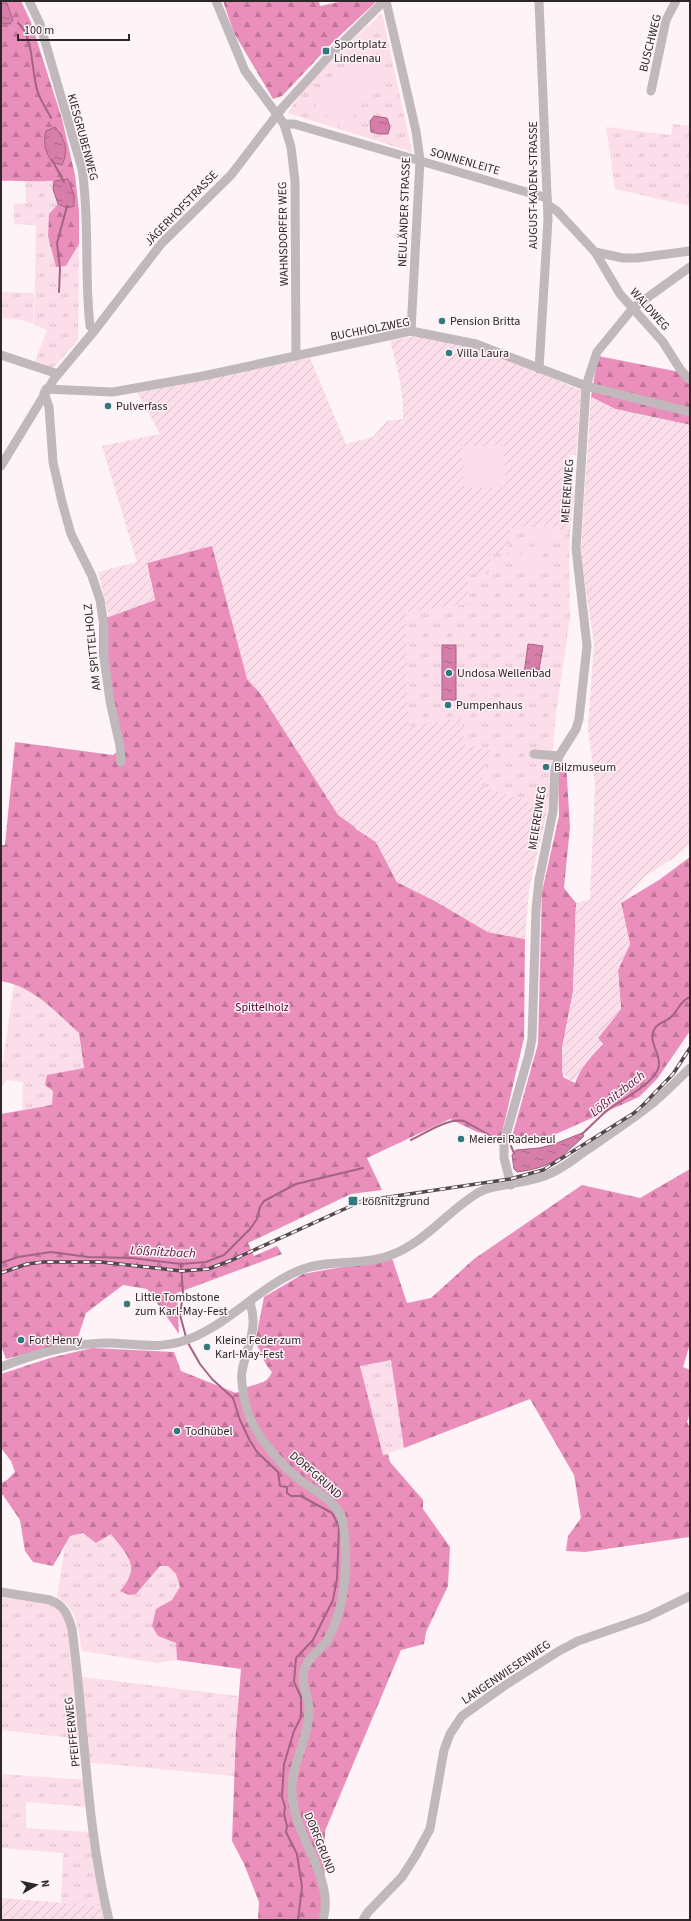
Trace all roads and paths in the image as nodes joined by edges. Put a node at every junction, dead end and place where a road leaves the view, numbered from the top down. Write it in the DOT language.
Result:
graph roads {
  1 [pos="29,1"];
  2 [pos="216,1"];
  3 [pos="385,1"];
  4 [pos="539,1"];
  5 [pos="676,1"];
  6 [pos="650,91"];
  7 [pos="278,116"];
  8 [pos="284,124"];
  9 [pos="420,160"];
  10 [pos="548,201"];
  11 [pos="690,251"];
  12 [pos="595,252"];
  13 [pos="690,267"];
  14 [pos="633,308"];
  15 [pos="95,330"];
  16 [pos="411,331"];
  17 [pos="1,355"];
  18 [pos="296,356"];
  19 [pos="539,369"];
  20 [pos="58,374"];
  21 [pos="690,380"];
  22 [pos="586,386"];
  23 [pos="45,391"];
  24 [pos="690,412"];
  25 [pos="1,466"];
  26 [pos="534,754"];
  27 [pos="559,756"];
  28 [pos="120,762"];
  29 [pos="690,1068"];
  30 [pos="511,1185"];
  31 [pos="250,1303"];
  32 [pos="1,1367"];
  33 [pos="1,1592"];
  34 [pos="690,1596"];
  35 [pos="109,1920"];
  36 [pos="323,1920"];
  37 [pos="363,1920"];
  1 -- 15 [label="street, KIESGRUBENWEG"];
  2 -- 7 [label="street"];
  3 -- 7 [label="street, JÄGERHOFSTRASSE"];
  3 -- 9 [label="street, NEULÄNDER STRASSE"];
  4 -- 10 [label="street, AUGUST-KADEN-STRASSE"];
  5 -- 6 [label="street, BUSCHWEG"];
  7 -- 8 [label="street, WAHNSDORFER WEG"];
  7 -- 15 [label="street, JÄGERHOFSTRASSE"];
  8 -- 9 [label="street, SONNENLEITE"];
  8 -- 18 [label="street, WAHNSDORFER WEG"];
  9 -- 10 [label="street, SONNENLEITE"];
  9 -- 16 [label="street, NEULÄNDER STRASSE"];
  10 -- 12 [label="street, SONNENLEITE"];
  10 -- 19 [label="street, AUGUST-KADEN-STRASSE"];
  11 -- 12 [label="street"];
  12 -- 14 [label="street, WALDWEG"];
  13 -- 14 [label="street, MEIEREIWEG"];
  14 -- 21 [label="street, WALDWEG"];
  14 -- 22 [label="street, MEIEREIWEG"];
  15 -- 20 [label="street, JÄGERHOFSTRASSE"];
  16 -- 18 [label="street, BUCHHOLZWEG"];
  16 -- 19 [label="street, BUCHHOLZWEG"];
  17 -- 20 [label="street"];
  18 -- 23 [label="street, BUCHHOLZWEG"];
  19 -- 22 [label="street, BUCHHOLZWEG"];
  20 -- 23 [label="street, JÄGERHOFSTRASSE"];
  22 -- 24 [label="street, BUCHHOLZWEG"];
  22 -- 27 [label="street, MEIEREIWEG"];
  23 -- 25 [label="street, JÄGERHOFSTRASSE"];
  23 -- 28 [label="street, AM SPITTELHOLZ"];
  26 -- 27 [label="street"];
  27 -- 30 [label="street, MEIEREIWEG"];
  29 -- 30 [label="street"];
  30 -- 31 [label="street"];
  31 -- 32 [label="street"];
  31 -- 36 [label="street, DORFGRUND"];
  33 -- 35 [label="street, PFEIFFERWEG"];
  34 -- 37 [label="street, LANGENWIESENWEG"];
}
